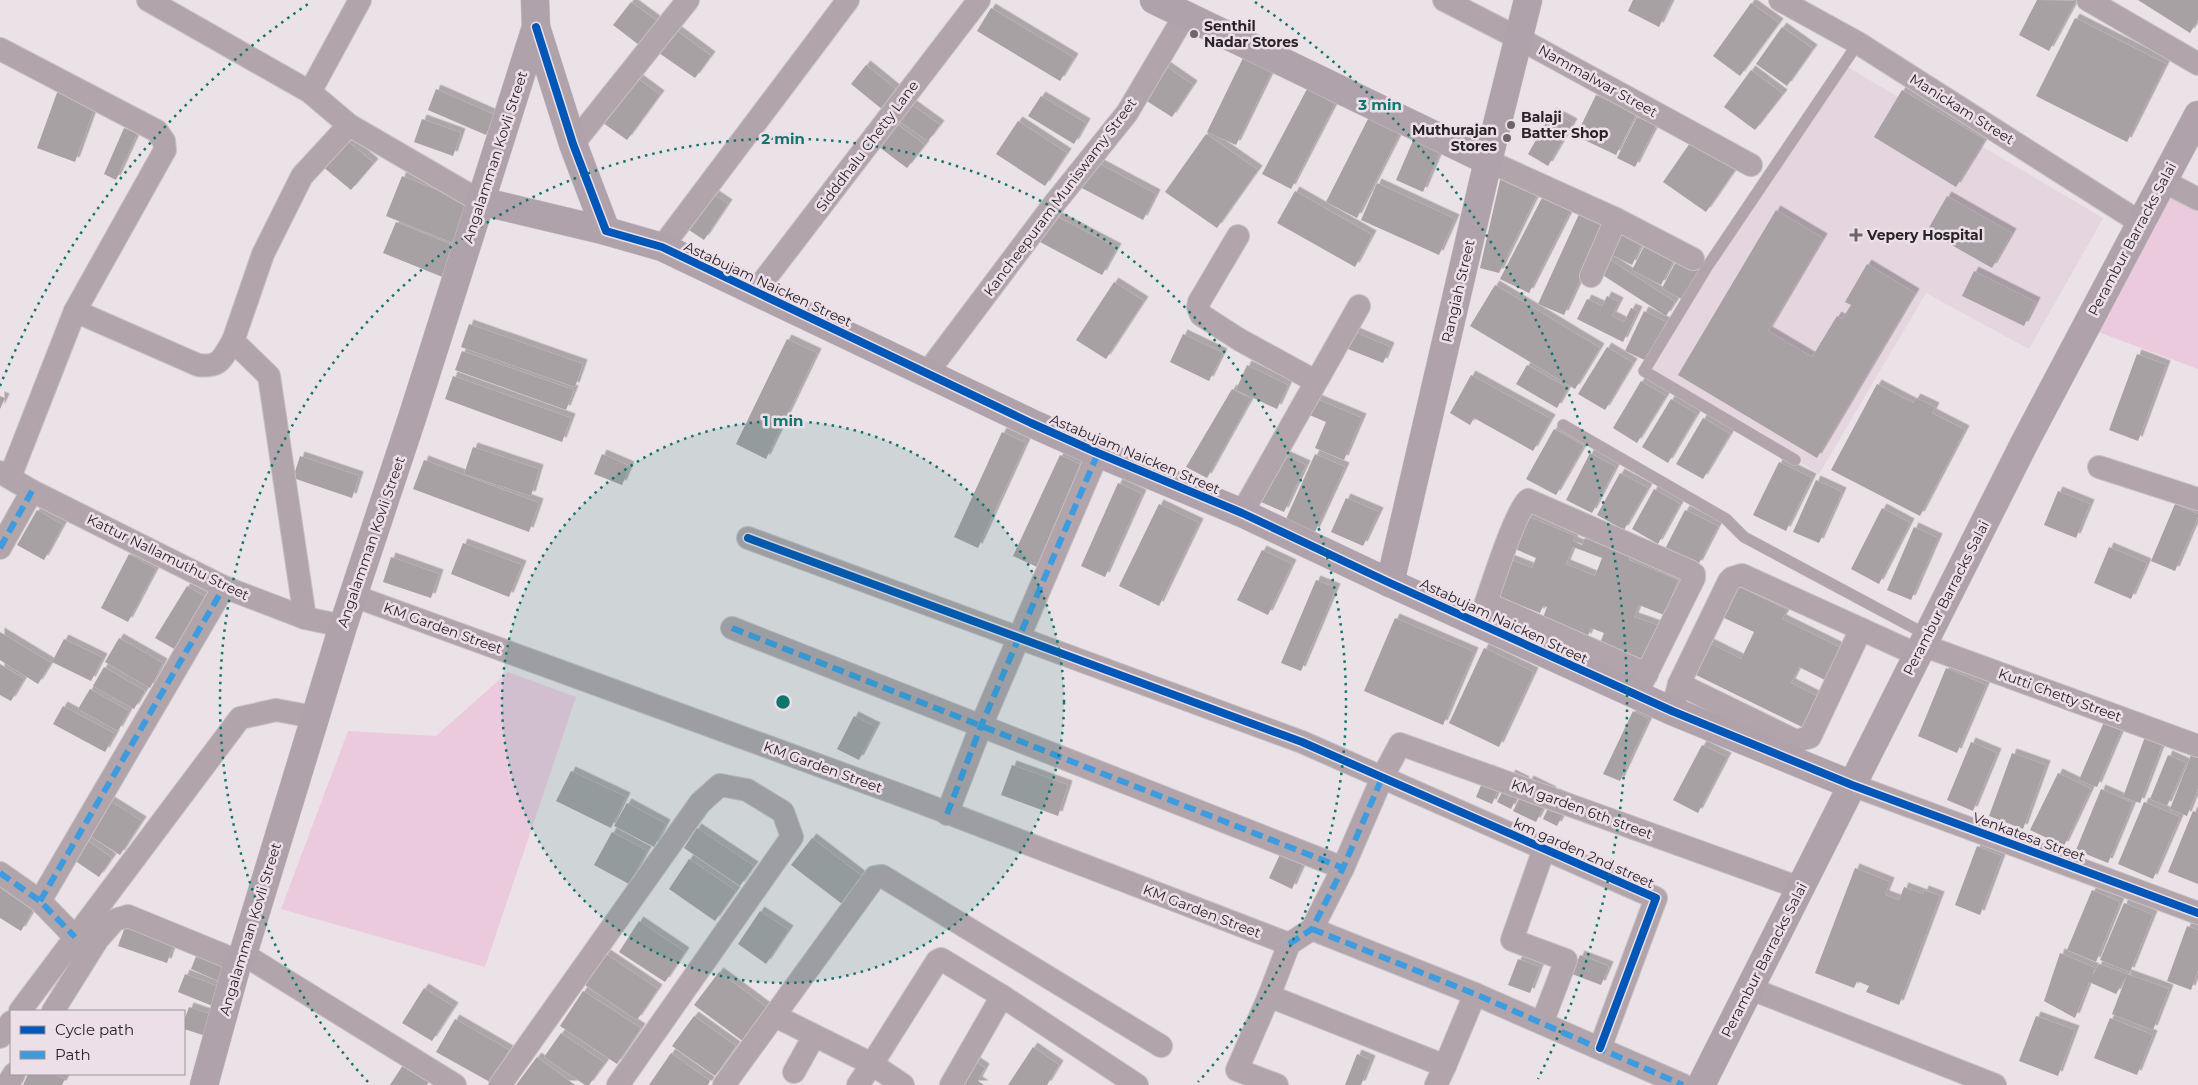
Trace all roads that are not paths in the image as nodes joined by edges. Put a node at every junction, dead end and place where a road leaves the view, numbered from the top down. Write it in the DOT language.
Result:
graph roads {
  1 [pos="148,0"];
  2 [pos="360,0"];
  3 [pos="535,0"];
  4 [pos="688,0"];
  5 [pos="848,0"];
  6 [pos="979,0"];
  7 [pos="1154,0"];
  8 [pos="1444,0"];
  9 [pos="1528,0"];
  10 [pos="1780,0"];
  11 [pos="2088,0"];
  12 [pos="1185,15"];
  13 [pos="536,28"];
  14 [pos="1520,39"];
  15 [pos="1858,43"];
  16 [pos="0,49"];
  17 [pos="2198,64"];
  18 [pos="310,92"];
  19 [pos="2198,115"];
  20 [pos="350,125"];
  21 [pos="573,144"];
  22 [pos="1488,161"];
  23 [pos="1751,165"];
  24 [pos="2163,181"];
  25 [pos="2198,198"];
  26 [pos="480,201"];
  27 [pos="1616,219"];
  28 [pos="2141,223"];
  29 [pos="606,231"];
  30 [pos="1238,236"];
  31 [pos="662,247"];
  32 [pos="1693,259"];
  33 [pos="1591,276"];
  34 [pos="755,292"];
  35 [pos="1359,306"];
  36 [pos="75,311"];
  37 [pos="233,341"];
  38 [pos="927,373"];
  39 [pos="1315,381"];
  40 [pos="1563,425"];
  41 [pos="1098,453"];
  42 [pos="1794,460"];
  43 [pos="2100,467"];
  44 [pos="5,474"];
  45 [pos="32,491"];
  46 [pos="2198,499"];
  47 [pos="1242,512"];
  48 [pos="748,538"];
  49 [pos="0,548"];
  50 [pos="1390,583"];
  51 [pos="224,587"];
  52 [pos="354,596"];
  53 [pos="1482,613"];
  54 [pos="305,618"];
  55 [pos="343,626"];
  56 [pos="732,628"];
  57 [pos="1861,629"];
  58 [pos="1018,637"];
  59 [pos="1922,645"];
  60 [pos="1642,684"];
  61 [pos="1679,684"];
  62 [pos="1672,711"];
  63 [pos="314,717"];
  64 [pos="981,726"];
  65 [pos="2198,746"];
  66 [pos="1382,778"];
  67 [pos="1852,785"];
  68 [pos="947,814"];
  69 [pos="1544,849"];
  70 [pos="1343,868"];
  71 [pos="0,873"];
  72 [pos="1800,888"];
  73 [pos="40,900"];
  74 [pos="2198,913"];
  75 [pos="1312,929"];
  76 [pos="75,937"];
  77 [pos="1289,944"];
  78 [pos="241,957"];
  79 [pos="1749,988"];
  80 [pos="1475,994"];
  81 [pos="1002,996"];
  82 [pos="1269,996"];
  83 [pos="21,1010"];
  84 [pos="54,1010"];
  85 [pos="774,1016"];
  86 [pos="10,1023"];
  87 [pos="1542,1023"];
  88 [pos="814,1036"];
  89 [pos="0,1037"];
  90 [pos="1160,1046"];
  91 [pos="1600,1048"];
  92 [pos="872,1064"];
  93 [pos="794,1072"];
  94 [pos="1440,1075"];
  95 [pos="1133,1084"];
  96 [pos="204,1085"];
  97 [pos="455,1085"];
  98 [pos="500,1085"];
  99 [pos="618,1085"];
  100 [pos="724,1085"];
  101 [pos="858,1085"];
  102 [pos="904,1085"];
  103 [pos="951,1085"];
  104 [pos="1277,1085"];
  105 [pos="1683,1085"];
  106 [pos="1700,1085"];
  107 [pos="1995,1085"];
  1 -- 18 [label="street"];
  2 -- 18 [label="street"];
  3 -- 13 [label="street, Angalamman Kovli Street"];
  4 -- 21 [label="street"];
  5 -- 31 [label="street"];
  6 -- 34 [label="street, Sidddhalu Chetty Lane"];
  7 -- 12 [label="street"];
  8 -- 14 [label="street, Nammalwar Street"];
  9 -- 14 [label="street, Rangiah Street"];
  10 -- 15 [label="street, Manickam Street"];
  11 -- 17 [label="street"];
  12 -- 22 [label="street"];
  12 -- 38 [label="street, Kancheepuram Muniswamy Street"];
  13 -- 21 [label="street"];
  13 -- 26 [label="street, Angalamman Kovli Street"];
  14 -- 22 [label="street, Rangiah Street"];
  14 -- 23 [label="street, Nammalwar Street"];
  15 -- 28 [label="street, Manickam Street"];
  15 -- 42 [label="lane"];
  16 -- 36 [label="street"];
  18 -- 20 [label="street"];
  19 -- 24 [label="street, Perambur Barracks Salai"];
  20 -- 26 [label="street"];
  20 -- 37 [label="street"];
  21 -- 29 [label="street"];
  22 -- 27 [label="street"];
  22 -- 50 [label="street, Rangiah Street"];
  24 -- 25 [label="street"];
  24 -- 28 [label="street, Perambur Barracks Salai"];
  26 -- 29 [label="street, Astabujam Naicken Street"];
  26 -- 52 [label="street, Angalamman Kovli Street"];
  27 -- 32 [label="street"];
  27 -- 33 [label="street"];
  28 -- 59 [label="street, Perambur Barracks Salai"];
  29 -- 31 [label="street, Astabujam Naicken Street"];
  30 -- 39 [label="street"];
  31 -- 34 [label="street, Astabujam Naicken Street"];
  34 -- 38 [label="street, Astabujam Naicken Street"];
  35 -- 39 [label="street"];
  36 -- 37 [label="street"];
  36 -- 44 [label="street"];
  37 -- 54 [label="street"];
  38 -- 41 [label="street, Astabujam Naicken Street"];
  39 -- 47 [label="street"];
  40 -- 59 [label="lane"];
  41 -- 47 [label="street, Astabujam Naicken Street"];
  41 -- 58 [label="street"];
  43 -- 46 [label="street"];
  44 -- 45 [label="street, Kattur Nallamuthu Street"];
  45 -- 49 [label="street"];
  45 -- 51 [label="street, Kattur Nallamuthu Street"];
  47 -- 50 [label="street, Astabujam Naicken Street"];
  48 -- 58 [label="street, km garden 2nd street"];
  50 -- 53 [label="street, Astabujam Naicken Street"];
  51 -- 54 [label="street, Kattur Nallamuthu Street"];
  51 -- 73 [label="street"];
  52 -- 55 [label="street, Angalamman Kovli Street"];
  52 -- 68 [label="street, KM Garden Street"];
  53 -- 60 [label="street, Astabujam Naicken Street"];
  53 -- 60 [label="street"];
  54 -- 55 [label="street, Kattur Nallamuthu Street"];
  55 -- 63 [label="street, Angalamman Kovli Street"];
  56 -- 64 [label="street"];
  57 -- 59 [label="street, Kutti Chetty Street"];
  57 -- 61 [label="street, Kutti Chetty Street"];
  57 -- 61 [label="street"];
  58 -- 64 [label="street"];
  58 -- 66 [label="street, km garden 2nd street"];
  59 -- 65 [label="street, Kutti Chetty Street"];
  59 -- 67 [label="street, Perambur Barracks Salai"];
  60 -- 62 [label="street, Astabujam Naicken Street"];
  61 -- 62 [label="street"];
  62 -- 67 [label="street, Astabujam Naicken Street"];
  63 -- 76 [label="street"];
  63 -- 78 [label="street, Angalamman Kovli Street"];
  64 -- 68 [label="street"];
  64 -- 70 [label="street"];
  66 -- 69 [label="street, km garden 2nd street"];
  66 -- 70 [label="street"];
  66 -- 72 [label="street, KM garden 6th street"];
  67 -- 72 [label="street, Perambur Barracks Salai"];
  67 -- 74 [label="street, Venkatesa Street"];
  68 -- 77 [label="street, KM Garden Street"];
  69 -- 87 [label="street"];
  69 -- 91 [label="street, km garden 2nd street"];
  70 -- 75 [label="street"];
  71 -- 73 [label="street"];
  72 -- 79 [label="street, Perambur Barracks Salai"];
  73 -- 76 [label="street"];
  75 -- 77 [label="street"];
  75 -- 80 [label="street"];
  76 -- 83 [label="street"];
  77 -- 82 [label="street"];
  78 -- 84 [label="street"];
  78 -- 96 [label="street, Angalamman Kovli Street"];
  78 -- 97 [label="street"];
  79 -- 106 [label="street, Perambur Barracks Salai"];
  79 -- 107 [label="street"];
  80 -- 87 [label="street"];
  80 -- 94 [label="street"];
  81 -- 92 [label="street"];
  81 -- 95 [label="street"];
  81 -- 103 [label="street"];
  82 -- 94 [label="street"];
  82 -- 104 [label="street"];
  85 -- 88 [label="street"];
  85 -- 90 [label="street"];
  85 -- 100 [label="street"];
  86 -- 89 [label="street"];
  87 -- 91 [label="street"];
  88 -- 92 [label="street"];
  88 -- 93 [label="street"];
  91 -- 105 [label="street"];
  92 -- 101 [label="street"];
  92 -- 102 [label="street"];
  98 -- 99 [label="street"];
}
